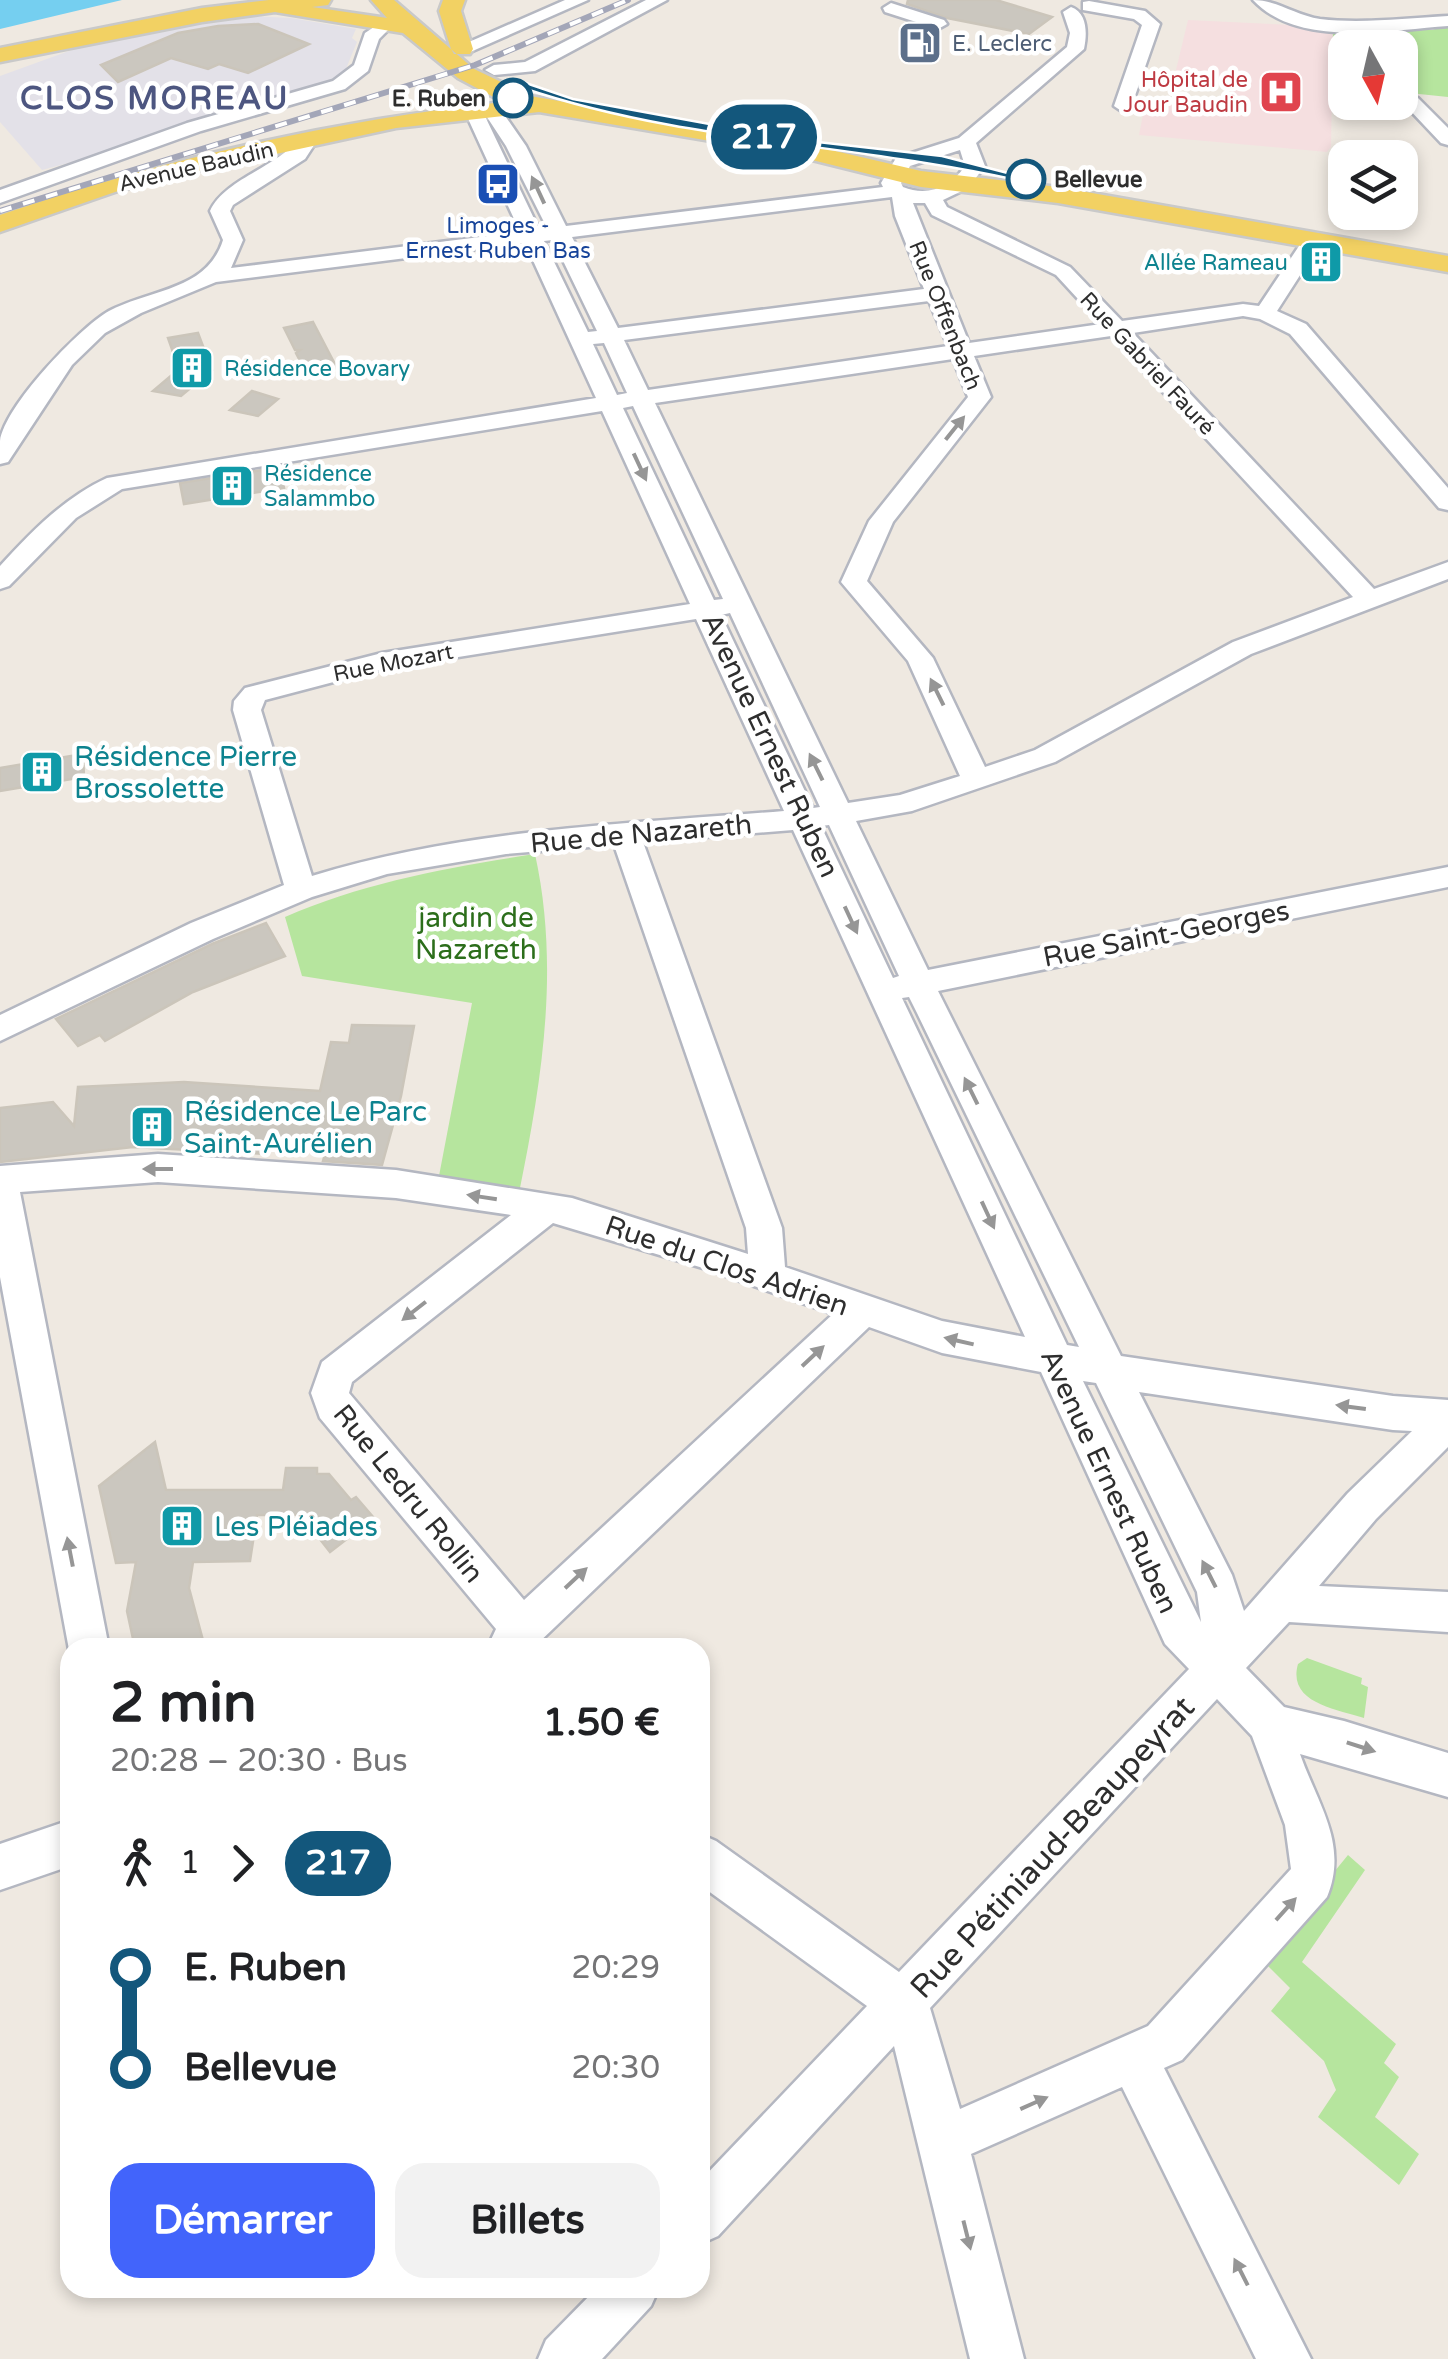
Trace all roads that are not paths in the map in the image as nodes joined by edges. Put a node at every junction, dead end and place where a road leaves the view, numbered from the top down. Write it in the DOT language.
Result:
graph roads {
  1 [pos="194,0"];
  2 [pos="255,0"];
  3 [pos="320,0"];
  4 [pos="382,0"];
  5 [pos="409,0"];
  6 [pos="454,0"];
  7 [pos="580,0"];
  8 [pos="660,0"];
  9 [pos="1261,0"];
  10 [pos="900,4"];
  11 [pos="1074,7"];
  12 [pos="228,11"];
  13 [pos="1448,21"];
  14 [pos="938,24"];
  15 [pos="422,34"];
  16 [pos="373,39"];
  17 [pos="3,49"];
  18 [pos="462,49"];
  19 [pos="501,87"];
  20 [pos="558,103"];
  21 [pos="1123,106"];
  22 [pos="1418,108"];
  23 [pos="309,139"];
  24 [pos="1448,139"];
  25 [pos="968,167"];
  26 [pos="902,175"];
  27 [pos="0,197"];
  28 [pos="932,197"];
  29 [pos="0,224"];
  30 [pos="545,236"];
  31 [pos="1312,241"];
  32 [pos="1448,255"];
  33 [pos="1448,264"];
  34 [pos="215,276"];
  35 [pos="940,293"];
  36 [pos="1264,313"];
  37 [pos="1117,330"];
  38 [pos="596,338"];
  39 [pos="963,353"];
  40 [pos="641,398"];
  41 [pos="610,403"];
  42 [pos="0,457"];
  43 [pos="1448,504"];
  44 [pos="4,570"];
  45 [pos="1448,570"];
  46 [pos="1369,599"];
  47 [pos="723,607"];
  48 [pos="976,782"];
  49 [pos="838,814"];
  50 [pos="805,819"];
  51 [pos="625,833"];
  52 [pos="1448,877"];
  53 [pos="301,890"];
  54 [pos="918,982"];
  55 [pos="884,991"];
  56 [pos="0,1029"];
  57 [pos="0,1180"];
  58 [pos="546,1208"];
  59 [pos="768,1278"];
  60 [pos="861,1311"];
  61 [pos="1055,1360"];
  62 [pos="1106,1368"];
  63 [pos="1448,1419"];
  64 [pos="1280,1602"];
  65 [pos="1448,1612"];
  66 [pos="86,1638"];
  67 [pos="515,1638"];
  68 [pos="1218,1668"];
  69 [pos="1272,1726"];
  70 [pos="1448,1775"];
  71 [pos="60,1846"];
  72 [pos="710,1864"];
  73 [pos="0,1866"];
  74 [pos="905,2004"];
  75 [pos="1133,2058"];
  76 [pos="944,2140"];
  77 [pos="710,2208"];
  78 [pos="623,2298"];
  79 [pos="565,2359"];
  80 [pos="997,2359"];
  81 [pos="1284,2359"];
  1 -- 17 [label="main road"];
  2 -- 17 [label="main road"];
  3 -- 12 [label="main road"];
  4 -- 15 [label="main road"];
  5 -- 15 [label="main road"];
  6 -- 18 [label="main road"];
  7 -- 18 [label="street"];
  8 -- 19 [label="street"];
  9 -- 13 [label="street"];
  10 -- 14 [label="street"];
  11 -- 21 [label="street"];
  11 -- 25 [label="street"];
  12 -- 16 [label="main road"];
  12 -- 17 [label="main road"];
  15 -- 16 [label="main road"];
  15 -- 16 [label="street"];
  15 -- 18 [label="main road"];
  15 -- 19 [label="main road"];
  16 -- 27 [label="street"];
  18 -- 19 [label="main road"];
  19 -- 20 [label="main road, Avenue Baudin"];
  19 -- 20 [label="main road"];
  19 -- 23 [label="main road, Avenue Baudin"];
  19 -- 30 [label="street, Avenue Ernest Ruben"];
  30 -- 19 [label="street, Avenue Ernest Ruben, one-way"];
  20 -- 26 [label="main road"];
  22 -- 24 [label="street"];
  23 -- 29 [label="main road, Avenue Baudin"];
  23 -- 34 [label="street"];
  25 -- 26 [label="main road"];
  25 -- 26 [label="street"];
  25 -- 28 [label="street"];
  25 -- 31 [label="main road"];
  25 -- 32 [label="main road"];
  26 -- 28 [label="street"];
  26 -- 30 [label="street"];
  26 -- 35 [label="street, Rue Offenbach"];
  28 -- 37 [label="street, Rue Gabriel Fauré"];
  30 -- 34 [label="street"];
  30 -- 38 [label="street, Avenue Ernest Ruben"];
  31 -- 33 [label="main road"];
  31 -- 36 [label="street"];
  34 -- 42 [label="street"];
  35 -- 38 [label="street"];
  35 -- 39 [label="street, Rue Offenbach"];
  36 -- 37 [label="street"];
  36 -- 43 [label="street"];
  37 -- 39 [label="street"];
  37 -- 46 [label="street, Rue Gabriel Fauré"];
  38 -- 40 [label="street, Avenue Ernest Ruben"];
  38 -- 41 [label="street, Avenue Ernest Ruben"];
  39 -- 40 [label="street"];
  48 -- 39 [label="street, Rue Offenbach, one-way"];
  40 -- 41 [label="street"];
  40 -- 47 [label="street, Avenue Ernest Ruben"];
  41 -- 44 [label="street"];
  41 -- 47 [label="street, Avenue Ernest Ruben, one-way"];
  45 -- 46 [label="street, Rue de Nazareth"];
  46 -- 48 [label="street, Rue de Nazareth"];
  49 -- 47 [label="street, Avenue Ernest Ruben, one-way"];
  47 -- 50 [label="street, Avenue Ernest Ruben"];
  47 -- 53 [label="street, Rue Mozart"];
  48 -- 49 [label="street, Rue de Nazareth"];
  49 -- 50 [label="street, Rue de Nazareth"];
  49 -- 54 [label="street, Avenue Ernest Ruben"];
  50 -- 51 [label="street, Rue de Nazareth"];
  50 -- 55 [label="street, Avenue Ernest Ruben, one-way"];
  51 -- 53 [label="street, Rue de Nazareth"];
  51 -- 59 [label="street"];
  52 -- 54 [label="street, Rue Saint-Georges"];
  53 -- 56 [label="street, Rue de Nazareth"];
  54 -- 55 [label="street, Rue Saint-Georges"];
  62 -- 54 [label="street, Avenue Ernest Ruben, one-way"];
  55 -- 61 [label="street, Avenue Ernest Ruben, one-way"];
  58 -- 57 [label="street, Rue du Clos Adrien, one-way"];
  66 -- 57 [label="street, one-way"];
  58 -- 59 [label="street, Rue du Clos Adrien"];
  58 -- 67 [label="street, Rue Ledru Rollin, one-way"];
  59 -- 60 [label="street, Rue du Clos Adrien"];
  61 -- 60 [label="street, Rue du Clos Adrien, one-way"];
  67 -- 60 [label="street, one-way"];
  61 -- 62 [label="street, Rue du Clos Adrien"];
  61 -- 68 [label="street, Avenue Ernest Ruben"];
  63 -- 62 [label="street, Rue du Clos Adrien, one-way"];
  68 -- 62 [label="street, Avenue Ernest Ruben, one-way"];
  63 -- 64 [label="street, Rue Pétiniaud-Beaupeyrat"];
  64 -- 65 [label="street"];
  64 -- 68 [label="street, Rue Pétiniaud-Beaupeyrat"];
  68 -- 69 [label="street"];
  68 -- 74 [label="street, Rue Pétiniaud-Beaupeyrat"];
  69 -- 70 [label="street, one-way"];
  75 -- 69 [label="street, one-way"];
  71 -- 73 [label="street"];
  72 -- 74 [label="street"];
  74 -- 76 [label="street"];
  74 -- 77 [label="street, Rue Pétiniaud-Beaupeyrat"];
  76 -- 75 [label="street, one-way"];
  81 -- 75 [label="street, one-way"];
  76 -- 80 [label="street, one-way"];
  78 -- 79 [label="street"];
}
